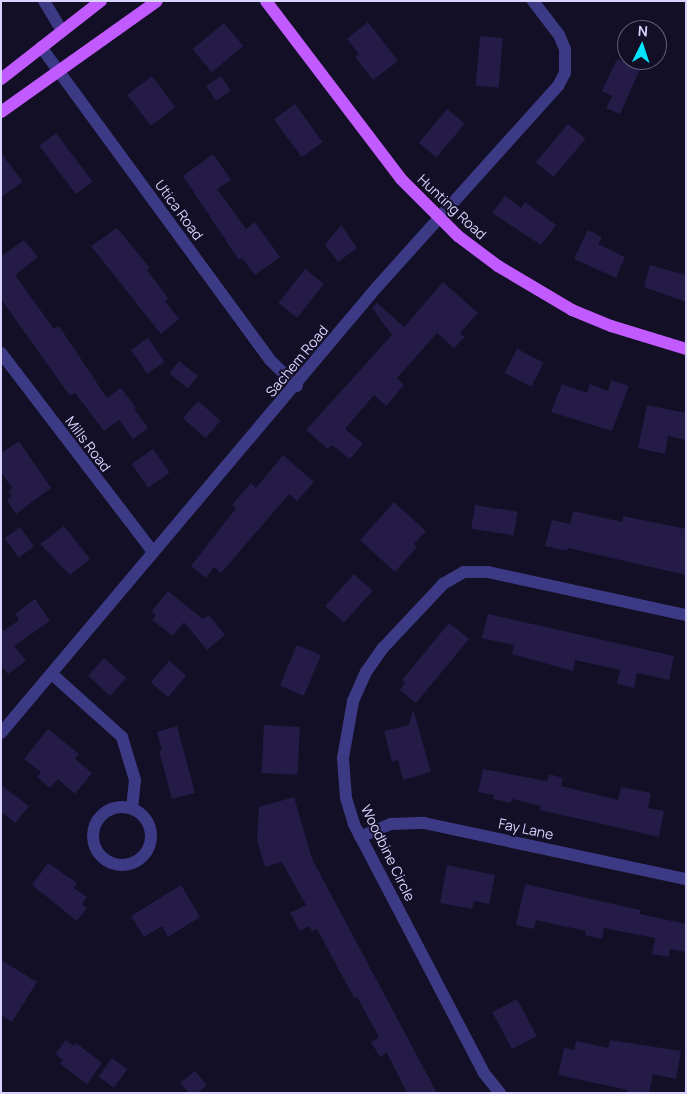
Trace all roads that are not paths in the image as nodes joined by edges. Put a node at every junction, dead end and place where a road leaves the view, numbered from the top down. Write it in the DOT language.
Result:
graph roads {
  1 [pos="44,1"];
  2 [pos="102,1"];
  3 [pos="157,1"];
  4 [pos="266,1"];
  5 [pos="533,1"];
  6 [pos="62,31"];
  7 [pos="41,47"];
  8 [pos="59,73"];
  9 [pos="1,79"];
  10 [pos="1,112"];
  11 [pos="439,219"];
  12 [pos="686,348"];
  13 [pos="1,352"];
  14 [pos="297,386"];
  15 [pos="153,552"];
  16 [pos="686,615"];
  17 [pos="53,675"];
  18 [pos="1,733"];
  19 [pos="132,809"];
  20 [pos="360,837"];
  21 [pos="686,878"];
  22 [pos="500,1093"];
  1 -- 6 [label="street"];
  2 -- 6 [label="main road"];
  3 -- 8 [label="main road"];
  4 -- 11 [label="main road, Hunting Road"];
  5 -- 11 [label="street, Sachem Road"];
  6 -- 7 [label="main road"];
  7 -- 8 [label="street, Utica Road"];
  7 -- 9 [label="main road"];
  8 -- 10 [label="main road"];
  8 -- 14 [label="street, Utica Road"];
  11 -- 12 [label="main road, Hunting Road"];
  11 -- 14 [label="street, Sachem Road"];
  13 -- 15 [label="street, Mills Road"];
  14 -- 15 [label="street, Sachem Road"];
  15 -- 17 [label="street, Sachem Road"];
  16 -- 20 [label="street, Woodbine Circle"];
  17 -- 18 [label="street, Sachem Road"];
  17 -- 19 [label="street"];
  19 -- 19 [label="street"];
  20 -- 21 [label="street, Fay Lane"];
  20 -- 22 [label="street, Woodbine Circle"];
}
